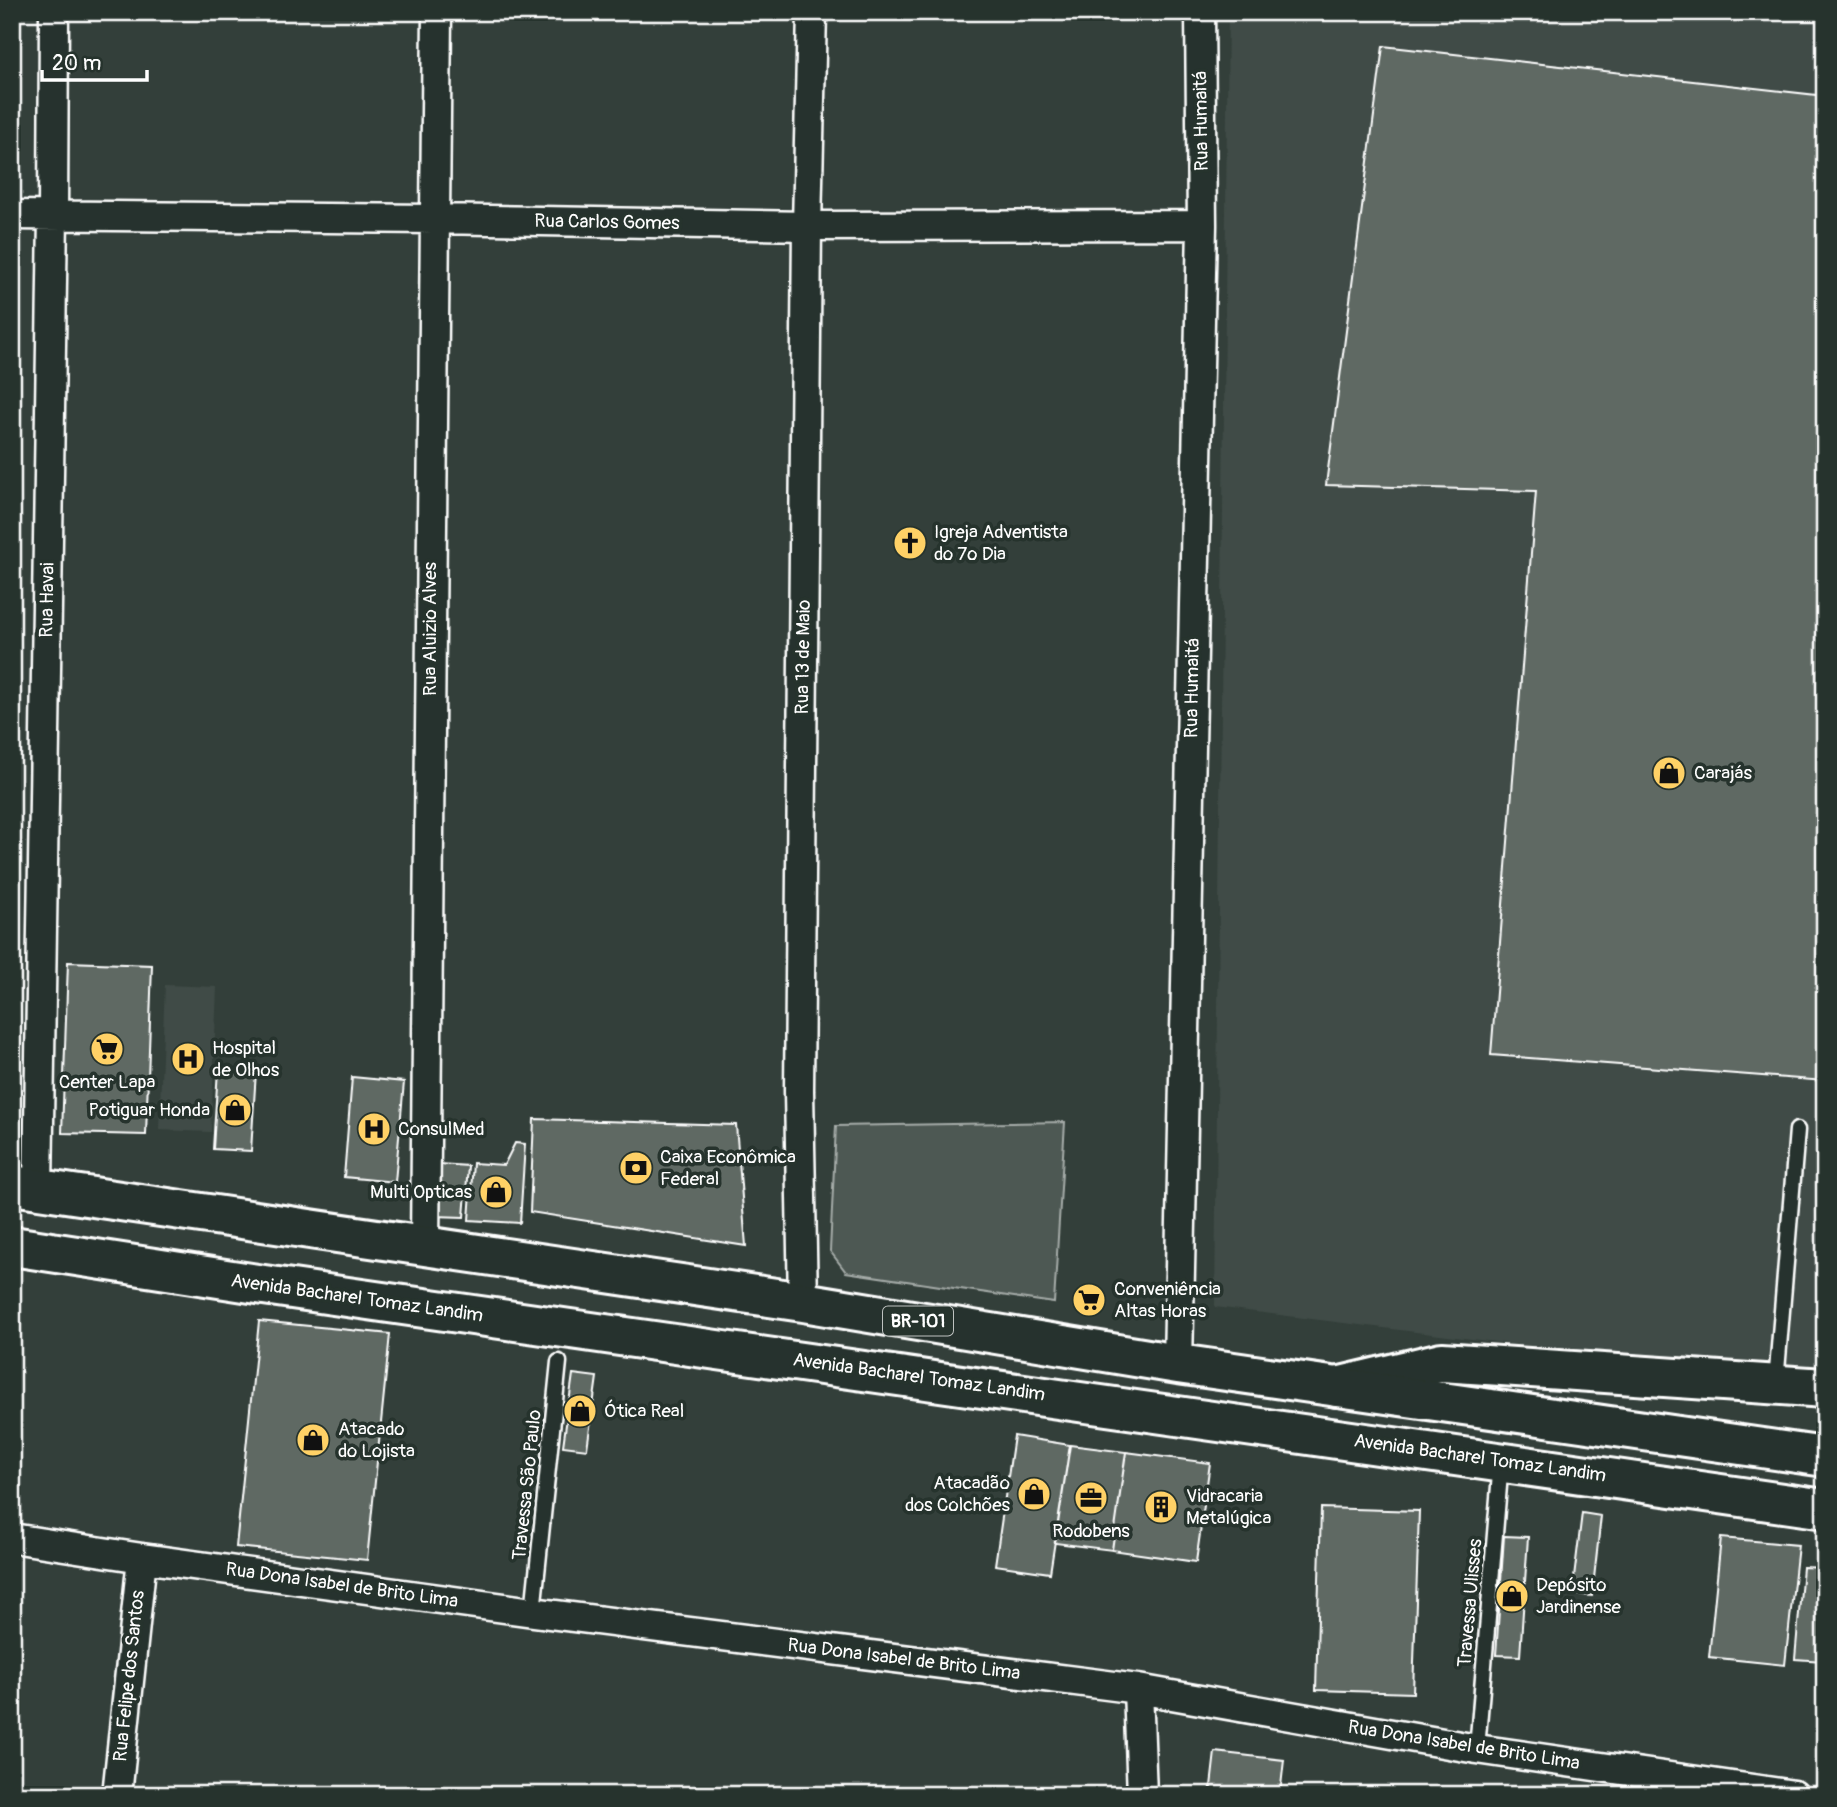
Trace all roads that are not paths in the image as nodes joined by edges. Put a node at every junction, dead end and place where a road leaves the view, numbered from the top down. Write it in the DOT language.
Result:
graph roads {
  1 [pos="54,12"];
  2 [pos="437,12"];
  3 [pos="812,12"];
  4 [pos="1200,12"];
  5 [pos="12,215"];
  6 [pos="53,216"];
  7 [pos="434,219"];
  8 [pos="1202,225"];
  9 [pos="807,226"];
  10 [pos="1797,1130"];
  11 [pos="25,1186"];
  12 [pos="425,1245"];
  13 [pos="12,1246"];
  14 [pos="803,1302"];
  15 [pos="559,1362"];
  16 [pos="1178,1364"];
  17 [pos="1776,1383"];
  18 [pos="1335,1388"];
  19 [pos="1825,1388"];
  20 [pos="1825,1457"];
  21 [pos="1502,1461"];
  22 [pos="1825,1509"];
  23 [pos="12,1538"];
  24 [pos="142,1558"];
  25 [pos="533,1612"];
  26 [pos="1138,1689"];
  27 [pos="1477,1749"];
  28 [pos="117,1795"];
  29 [pos="1142,1795"];
  30 [pos="1794,1795"];
  1 -- 6 [label="street, Rua Havai"];
  2 -- 7 [label="street, Rua Aluizio Alves"];
  3 -- 9 [label="street, Rua 13 de Maio"];
  4 -- 8 [label="street, Rua Humaitá"];
  5 -- 6 [label="street, Rua Carlos Gomes"];
  6 -- 7 [label="street, Rua Carlos Gomes"];
  6 -- 11 [label="street, Rua Havai"];
  7 -- 9 [label="street, Rua Carlos Gomes"];
  7 -- 12 [label="street, Rua Aluizio Alves"];
  8 -- 9 [label="street, Rua Carlos Gomes"];
  8 -- 16 [label="street, Rua Humaitá"];
  9 -- 14 [label="street, Rua 13 de Maio"];
  10 -- 17 [label="lane"];
  11 -- 12 [label="main road, BR-101"];
  12 -- 14 [label="main road, BR-101"];
  13 -- 21 [label="main road, Avenida Bacharel Tomaz Landim"];
  14 -- 16 [label="main road, BR-101"];
  15 -- 25 [label="lane, Travessa São Paulo"];
  16 -- 18 [label="main road, BR-101"];
  17 -- 18 [label="main road"];
  17 -- 19 [label="main road"];
  18 -- 20 [label="main road, BR-101"];
  21 -- 22 [label="main road, Avenida Bacharel Tomaz Landim"];
  21 -- 27 [label="lane, Travessa Ulisses"];
  23 -- 24 [label="street, Rua Dona Isabel de Brito Lima"];
  24 -- 25 [label="street, Rua Dona Isabel de Brito Lima"];
  24 -- 28 [label="street, Rua Felipe dos Santos"];
  25 -- 26 [label="street, Rua Dona Isabel de Brito Lima"];
  26 -- 27 [label="street, Rua Dona Isabel de Brito Lima"];
  26 -- 29 [label="street"];
  27 -- 30 [label="street, Rua Dona Isabel de Brito Lima"];
}
